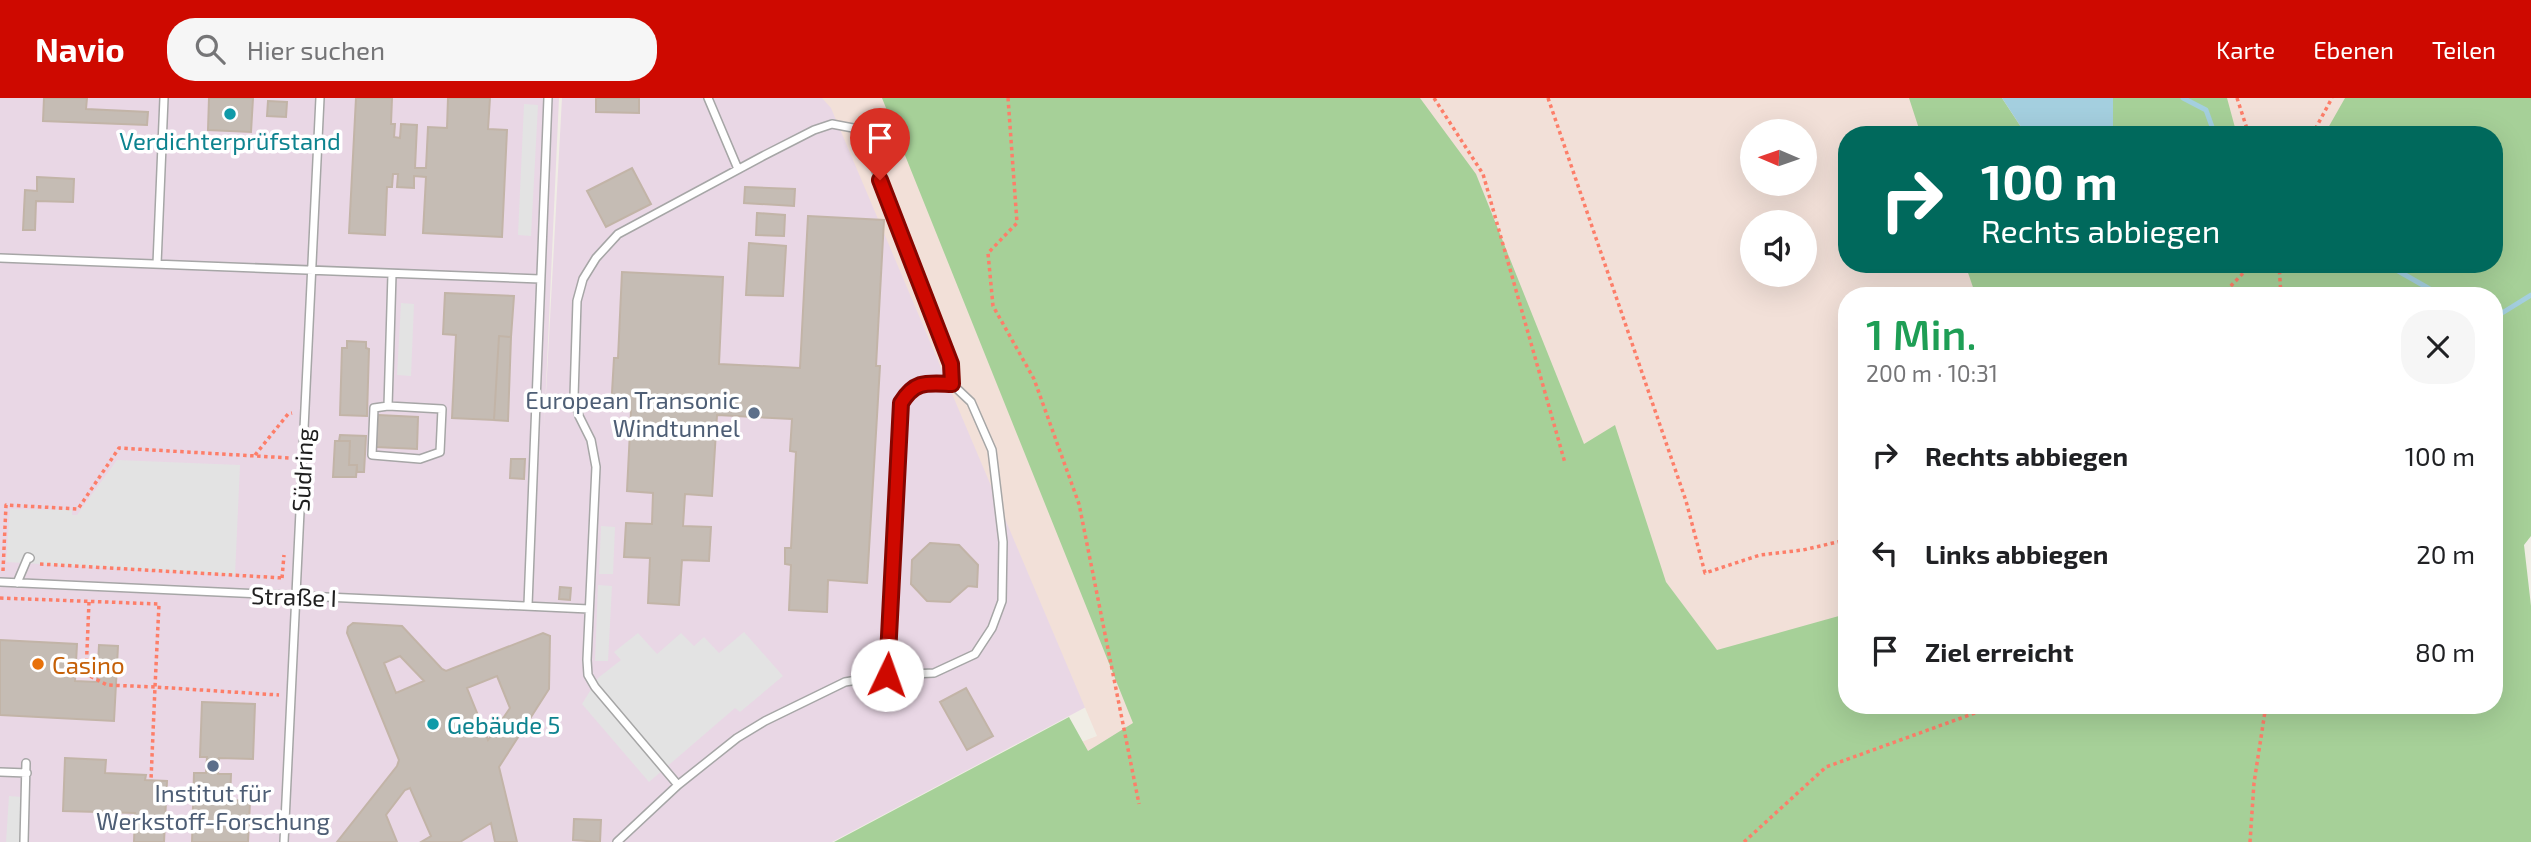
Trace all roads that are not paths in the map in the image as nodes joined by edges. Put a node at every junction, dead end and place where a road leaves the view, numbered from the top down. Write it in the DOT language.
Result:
graph roads {
  1 [pos="164,98"];
  2 [pos="320,98"];
  3 [pos="548,98"];
  4 [pos="710,100"];
  5 [pos="738,169"];
  6 [pos="0,258"];
  7 [pos="156,264"];
  8 [pos="312,271"];
  9 [pos="392,274"];
  10 [pos="540,279"];
  11 [pos="952,384"];
  12 [pos="388,405"];
  13 [pos="27,560"];
  14 [pos="0,582"];
  15 [pos="18,583"];
  16 [pos="296,596"];
  17 [pos="528,605"];
  18 [pos="589,609"];
  19 [pos="887,675"];
  20 [pos="26,763"];
  21 [pos="0,772"];
  22 [pos="27,773"];
  23 [pos="678,785"];
  24 [pos="24,842"];
  25 [pos="284,842"];
  26 [pos="617,842"];
  1 -- 7 [label="lane"];
  2 -- 8 [label="lane, Südring"];
  3 -- 10 [label="lane"];
  4 -- 5 [label="lane"];
  5 -- 11 [label="lane"];
  5 -- 18 [label="lane"];
  6 -- 7 [label="lane"];
  7 -- 8 [label="lane"];
  8 -- 9 [label="lane"];
  8 -- 16 [label="lane, Südring"];
  9 -- 10 [label="lane"];
  9 -- 12 [label="lane"];
  10 -- 17 [label="lane"];
  11 -- 19 [label="lane"];
  11 -- 19 [label="lane"];
  12 -- 12 [label="lane"];
  13 -- 15 [label="lane"];
  14 -- 15 [label="lane, Straße I"];
  15 -- 16 [label="lane, Straße I"];
  16 -- 17 [label="lane, Straße I"];
  16 -- 25 [label="lane, Südring"];
  17 -- 18 [label="lane, Straße I"];
  18 -- 23 [label="lane"];
  19 -- 23 [label="lane"];
  20 -- 22 [label="lane"];
  21 -- 22 [label="lane"];
  22 -- 24 [label="lane"];
  23 -- 26 [label="lane"];
}
